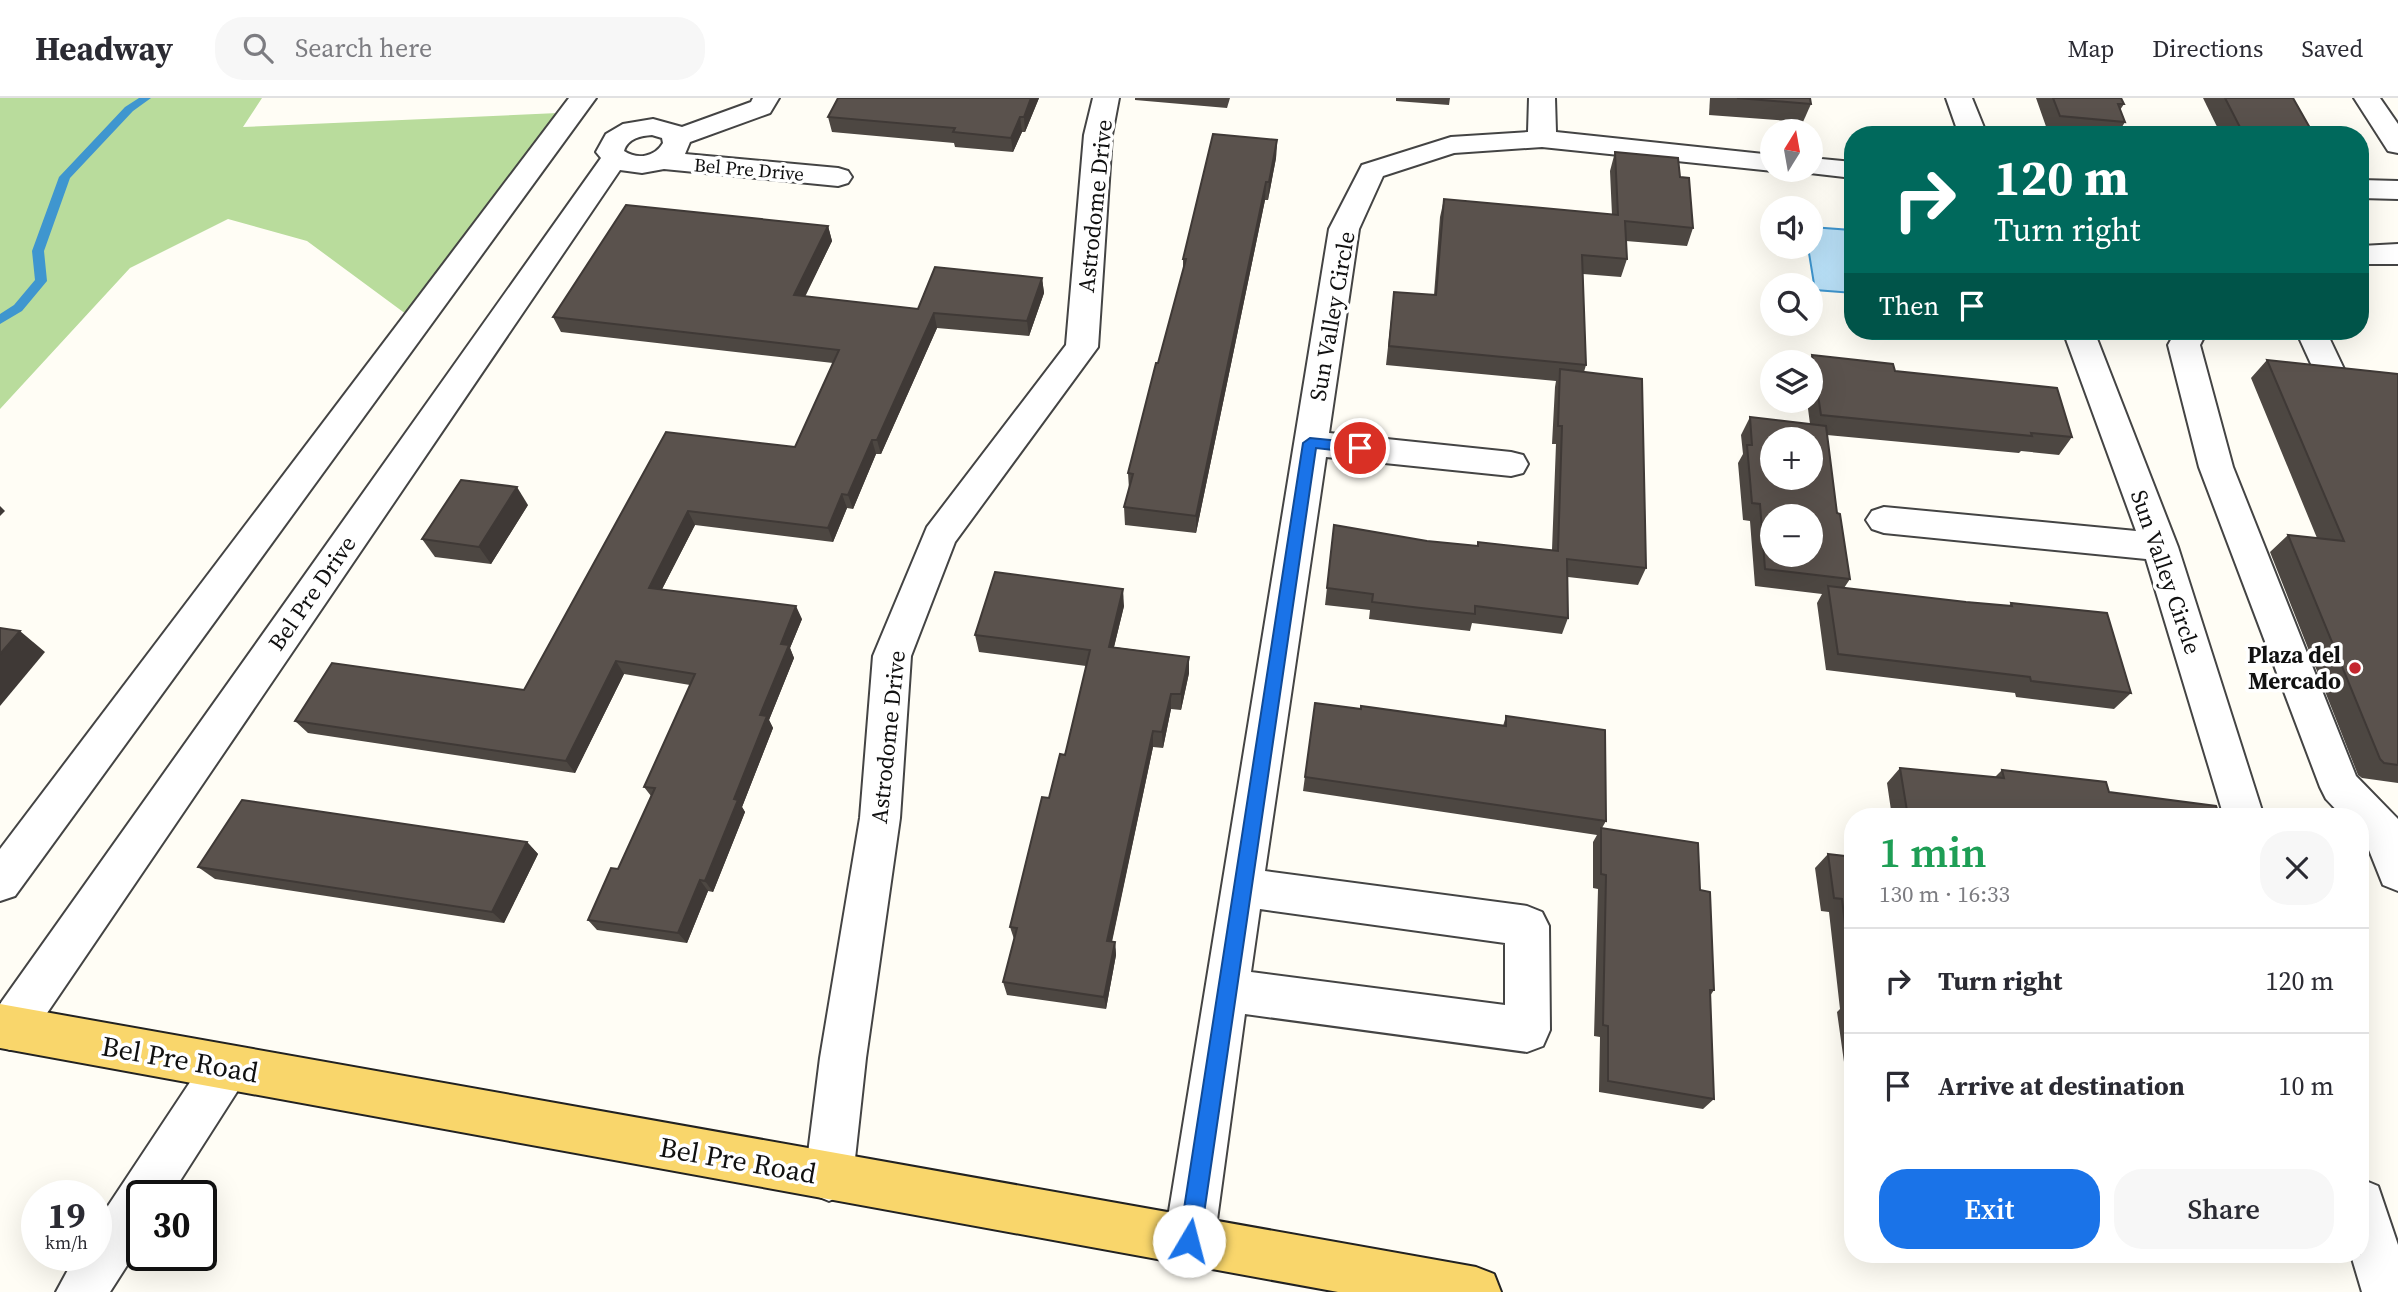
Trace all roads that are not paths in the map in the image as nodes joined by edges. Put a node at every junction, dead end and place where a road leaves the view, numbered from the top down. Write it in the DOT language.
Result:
graph roads {
  1 [pos="583,98"];
  2 [pos="766,98"];
  3 [pos="1106,98"];
  4 [pos="1542,98"];
  5 [pos="1959,98"];
  6 [pos="2367,98"];
  7 [pos="1970,126"];
  8 [pos="676,138"];
  9 [pos="1542,139"];
  10 [pos="2398,145"];
  11 [pos="614,159"];
  12 [pos="660,160"];
  13 [pos="1760,162"];
  14 [pos="1824,167"];
  15 [pos="1844,169"];
  16 [pos="838,177"];
  17 [pos="2369,189"];
  18 [pos="2398,190"];
  19 [pos="2398,254"];
  20 [pos="2369,255"];
  21 [pos="2081,340"];
  22 [pos="2186,340"];
  23 [pos="2315,340"];
  24 [pos="2328,369"];
  25 [pos="1310,443"];
  26 [pos="1511,464"];
  27 [pos="1884,520"];
  28 [pos="2161,547"];
  29 [pos="2241,808"];
  30 [pos="2361,808"];
  31 [pos="2369,817"];
  32 [pos="2398,872"];
  33 [pos="0,882"];
  34 [pos="1242,887"];
  35 [pos="1226,990"];
  36 [pos="5,1027"];
  37 [pos="226,1068"];
  38 [pos="829,1177"];
  39 [pos="152,1180"];
  40 [pos="126,1221"];
  41 [pos="2369,1230"];
  42 [pos="1189,1241"];
  43 [pos="1358,1282"];
  44 [pos="81,1292"];
  45 [pos="1476,1292"];
  46 [pos="2387,1292"];
  1 -- 33 [label="street"];
  2 -- 8 [label="street"];
  3 -- 38 [label="street, Astrodome Drive"];
  4 -- 9 [label="street"];
  5 -- 7 [label="street"];
  6 -- 10 [label="street"];
  8 -- 11 [label="street, Bel Pre Drive"];
  8 -- 12 [label="street, Bel Pre Drive"];
  9 -- 13 [label="street, Sun Valley Circle"];
  9 -- 25 [label="street, Sun Valley Circle"];
  11 -- 12 [label="street, Bel Pre Drive"];
  11 -- 36 [label="street, Bel Pre Drive"];
  12 -- 16 [label="street, Bel Pre Drive"];
  14 -- 15 [label="street"];
  17 -- 18 [label="street"];
  19 -- 20 [label="street"];
  21 -- 28 [label="street, Sun Valley Circle"];
  22 -- 30 [label="street"];
  23 -- 24 [label="street"];
  25 -- 26 [label="street"];
  25 -- 34 [label="street, Sun Valley Circle"];
  27 -- 28 [label="street"];
  28 -- 29 [label="street, Sun Valley Circle"];
  31 -- 32 [label="street"];
  34 -- 35 [label="street, Sun Valley Circle"];
  34 -- 35 [label="street"];
  35 -- 42 [label="street, Sun Valley Circle"];
  36 -- 37 [label="main road, Bel Pre Road"];
  37 -- 38 [label="main road, Bel Pre Road"];
  37 -- 39 [label="street"];
  38 -- 42 [label="main road, Bel Pre Road"];
  40 -- 44 [label="street"];
  41 -- 46 [label="street"];
  42 -- 43 [label="main road, Bel Pre Road"];
  43 -- 45 [label="main road, Bel Pre Road"];
}
